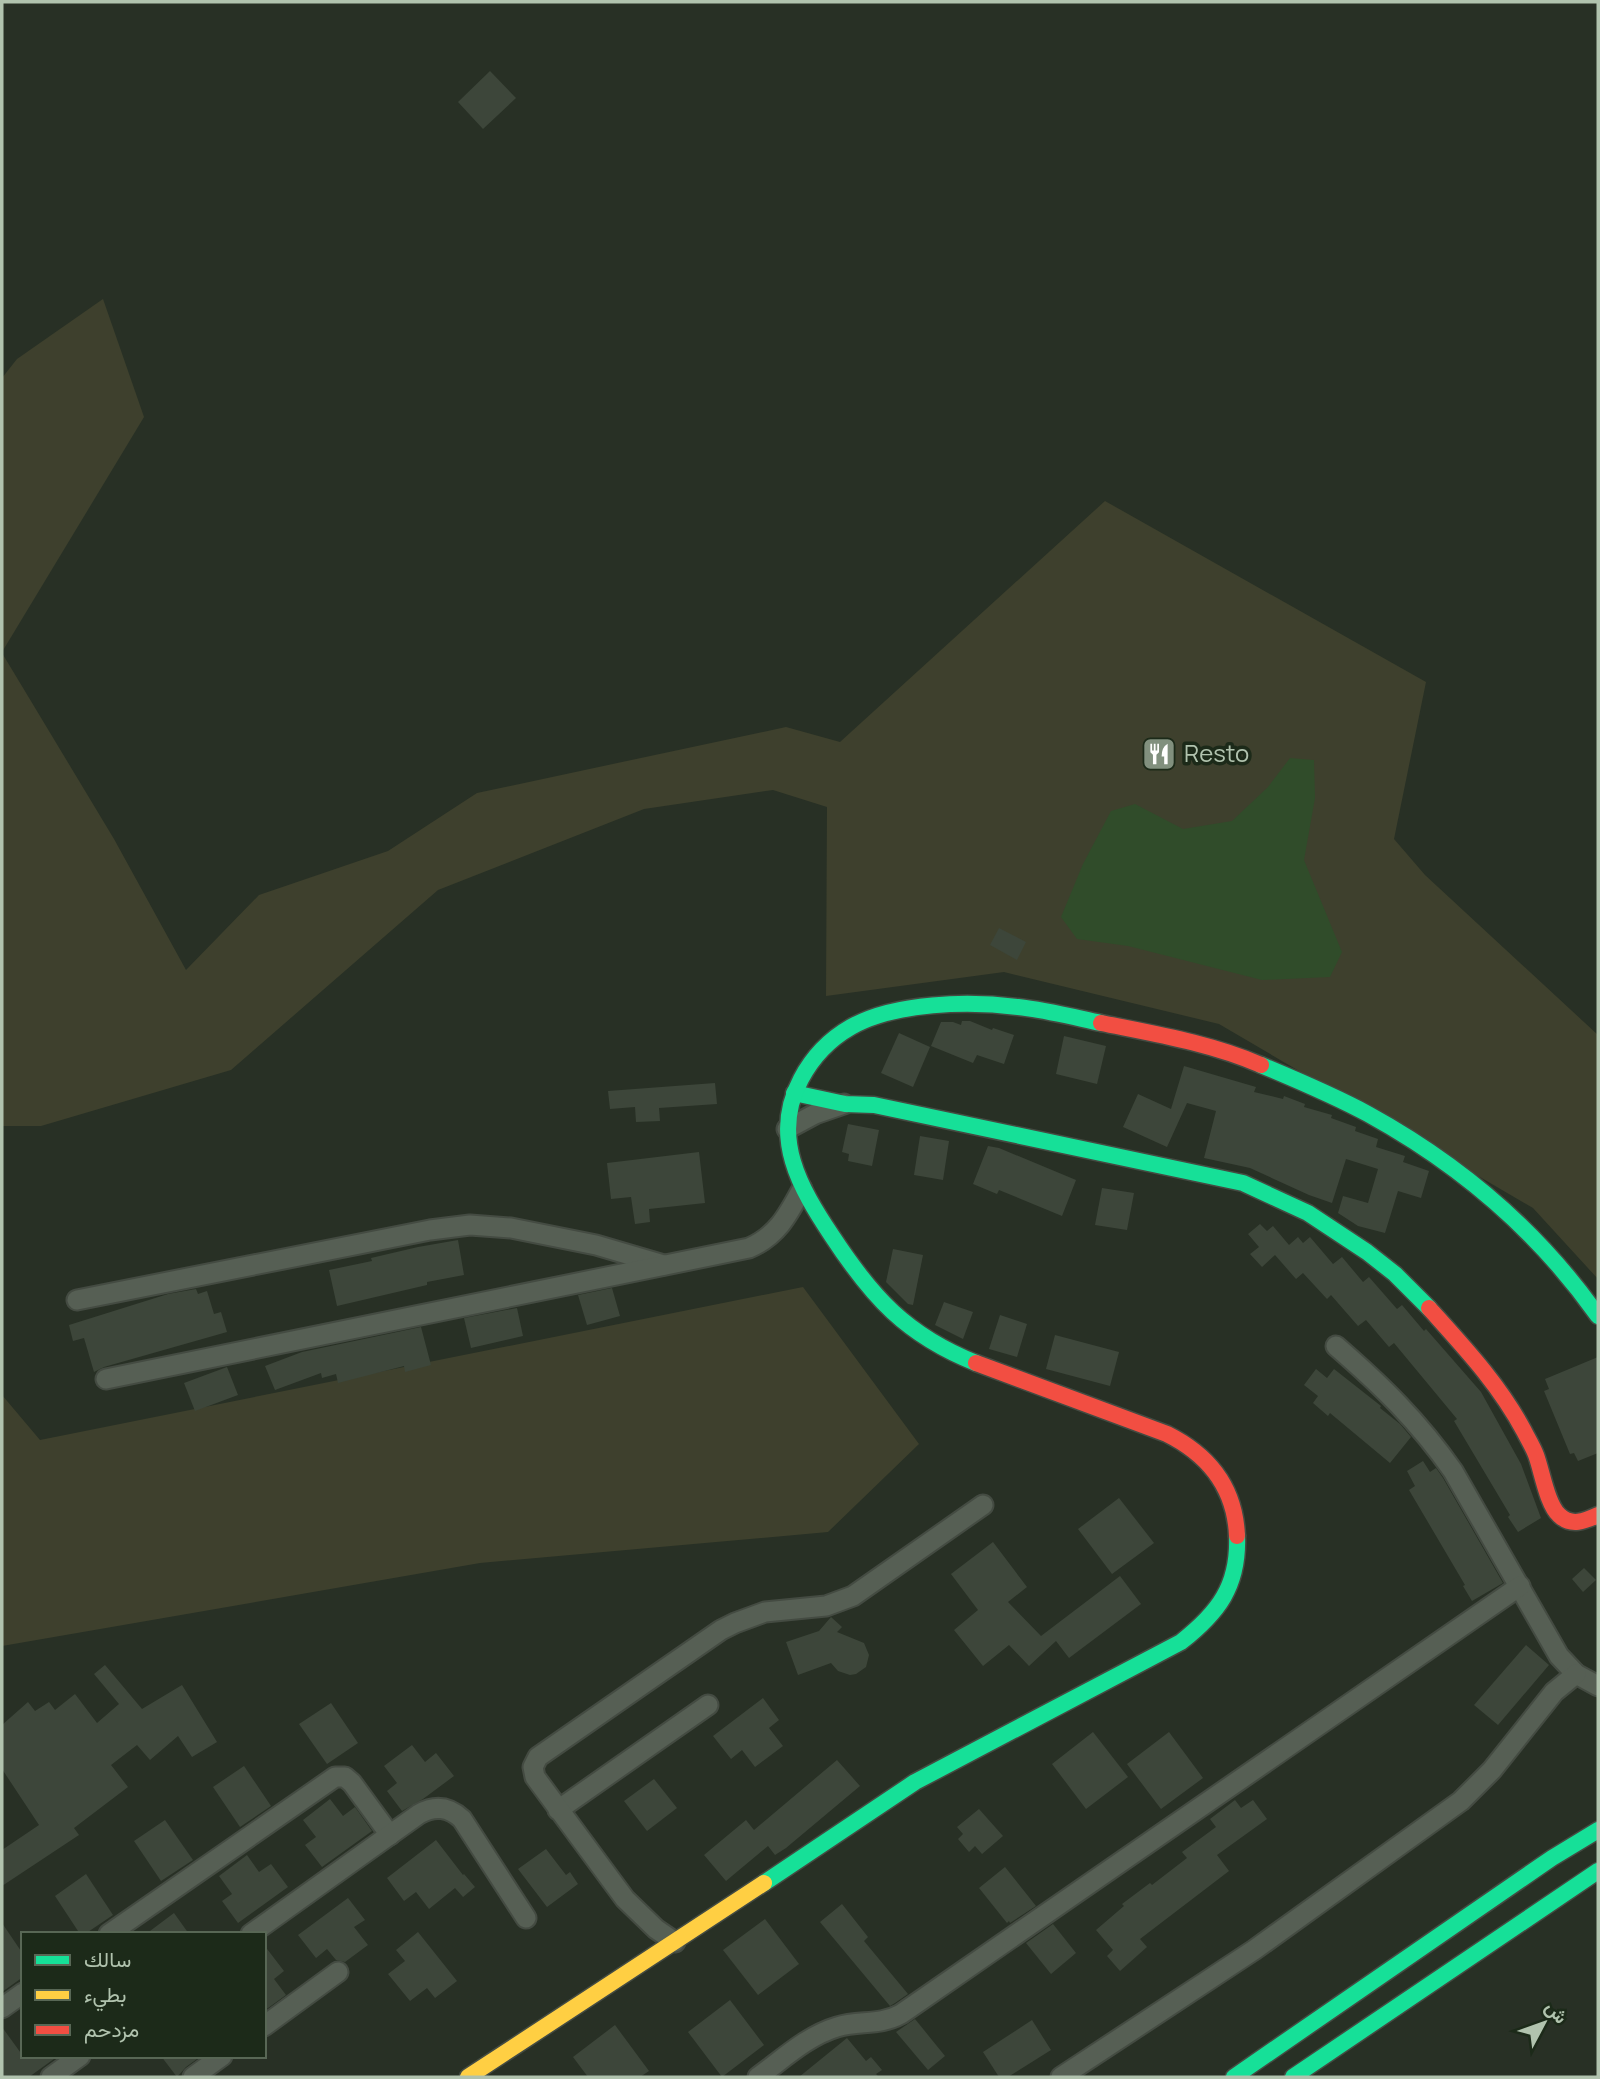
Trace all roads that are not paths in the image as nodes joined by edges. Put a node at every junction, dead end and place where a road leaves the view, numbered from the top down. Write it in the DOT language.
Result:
graph roads {
  1 [pos="794,1093"];
  2 [pos="845,1104"];
  3 [pos="787,1129"];
  4 [pos="802,1189"];
  5 [pos="665,1266"];
  6 [pos="77,1300"];
  7 [pos="1598,1315"];
  8 [pos="1336,1346"];
  9 [pos="106,1379"];
  10 [pos="984,1505"];
  11 [pos="1598,1515"];
  12 [pos="1520,1586"];
  13 [pos="1576,1674"];
  14 [pos="1598,1686"];
  15 [pos="708,1705"];
  16 [pos="558,1810"];
  17 [pos="1598,1830"];
  18 [pos="390,1835"];
  19 [pos="1598,1871"];
  20 [pos="526,1918"];
  21 [pos="112,1932"];
  22 [pos="254,1932"];
  23 [pos="675,1942"];
  24 [pos="338,1972"];
  25 [pos="21,1994"];
  26 [pos="2,2007"];
  27 [pos="266,2025"];
  28 [pos="77,2058"];
  29 [pos="219,2058"];
  30 [pos="51,2077"];
  31 [pos="193,2077"];
  32 [pos="468,2077"];
  33 [pos="758,2077"];
  34 [pos="1061,2077"];
  35 [pos="1234,2077"];
  36 [pos="1293,2077"];
  1 -- 2 [label="street"];
  1 -- 3 [label="street"];
  1 -- 7 [label="street"];
  2 -- 3 [label="street"];
  2 -- 11 [label="street"];
  3 -- 4 [label="street"];
  4 -- 5 [label="street"];
  4 -- 23 [label="street"];
  5 -- 6 [label="street"];
  5 -- 9 [label="street"];
  8 -- 12 [label="street"];
  10 -- 16 [label="street"];
  12 -- 13 [label="street"];
  12 -- 33 [label="street"];
  13 -- 14 [label="street"];
  13 -- 34 [label="street"];
  15 -- 16 [label="street"];
  16 -- 23 [label="street"];
  17 -- 35 [label="street"];
  18 -- 20 [label="street"];
  18 -- 21 [label="street"];
  18 -- 22 [label="street"];
  19 -- 36 [label="street"];
  23 -- 32 [label="street"];
  24 -- 27 [label="street"];
  25 -- 26 [label="street"];
  28 -- 30 [label="street"];
  29 -- 31 [label="street"];
}
